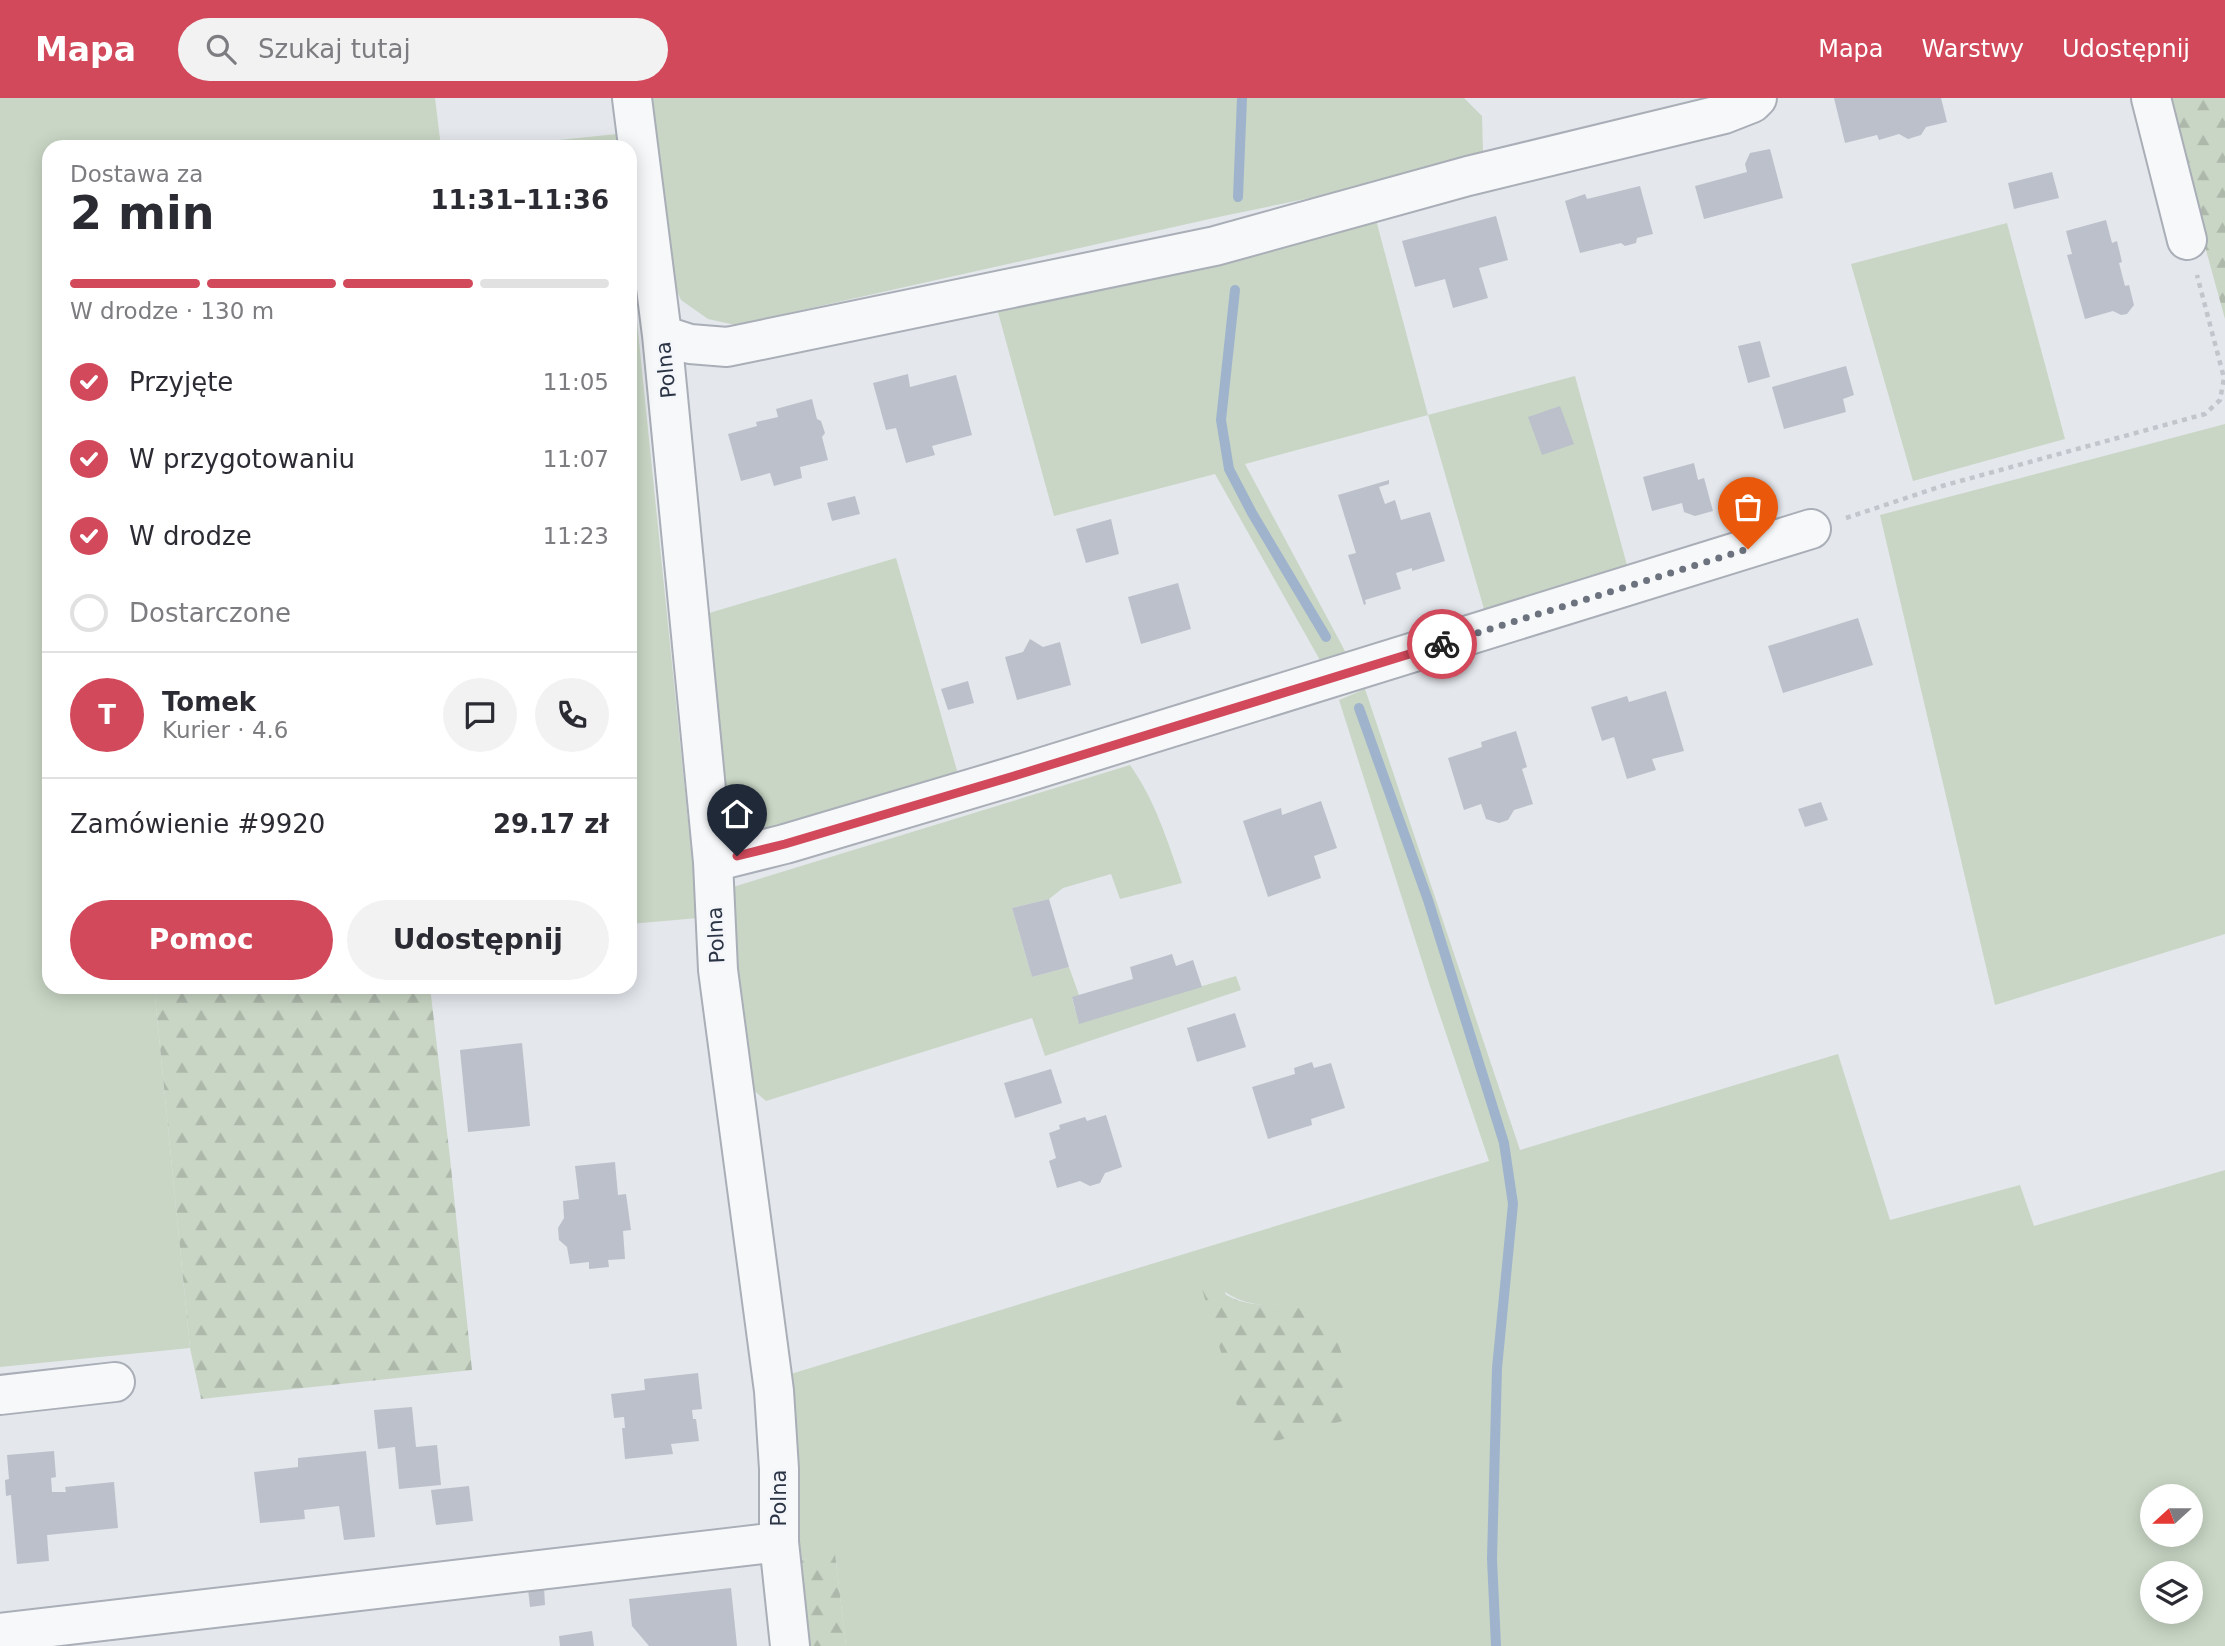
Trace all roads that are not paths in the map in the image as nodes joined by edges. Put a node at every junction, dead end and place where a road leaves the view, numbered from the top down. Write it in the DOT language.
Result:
graph roads {
  1 [pos="632,98"];
  2 [pos="1757,98"];
  3 [pos="2151,98"];
  4 [pos="2187,240"];
  5 [pos="662,335"];
  6 [pos="1811,529"];
  7 [pos="713,862"];
  8 [pos="115,1382"];
  9 [pos="0,1395"];
  10 [pos="779,1542"];
  11 [pos="0,1633"];
  12 [pos="790,1646"];
  1 -- 5 [label="street, Polna"];
  2 -- 5 [label="street"];
  3 -- 4 [label="street"];
  5 -- 7 [label="street, Polna"];
  6 -- 7 [label="street"];
  7 -- 10 [label="street, Polna"];
  8 -- 9 [label="street"];
  10 -- 11 [label="street"];
  10 -- 12 [label="street, Polna"];
}
